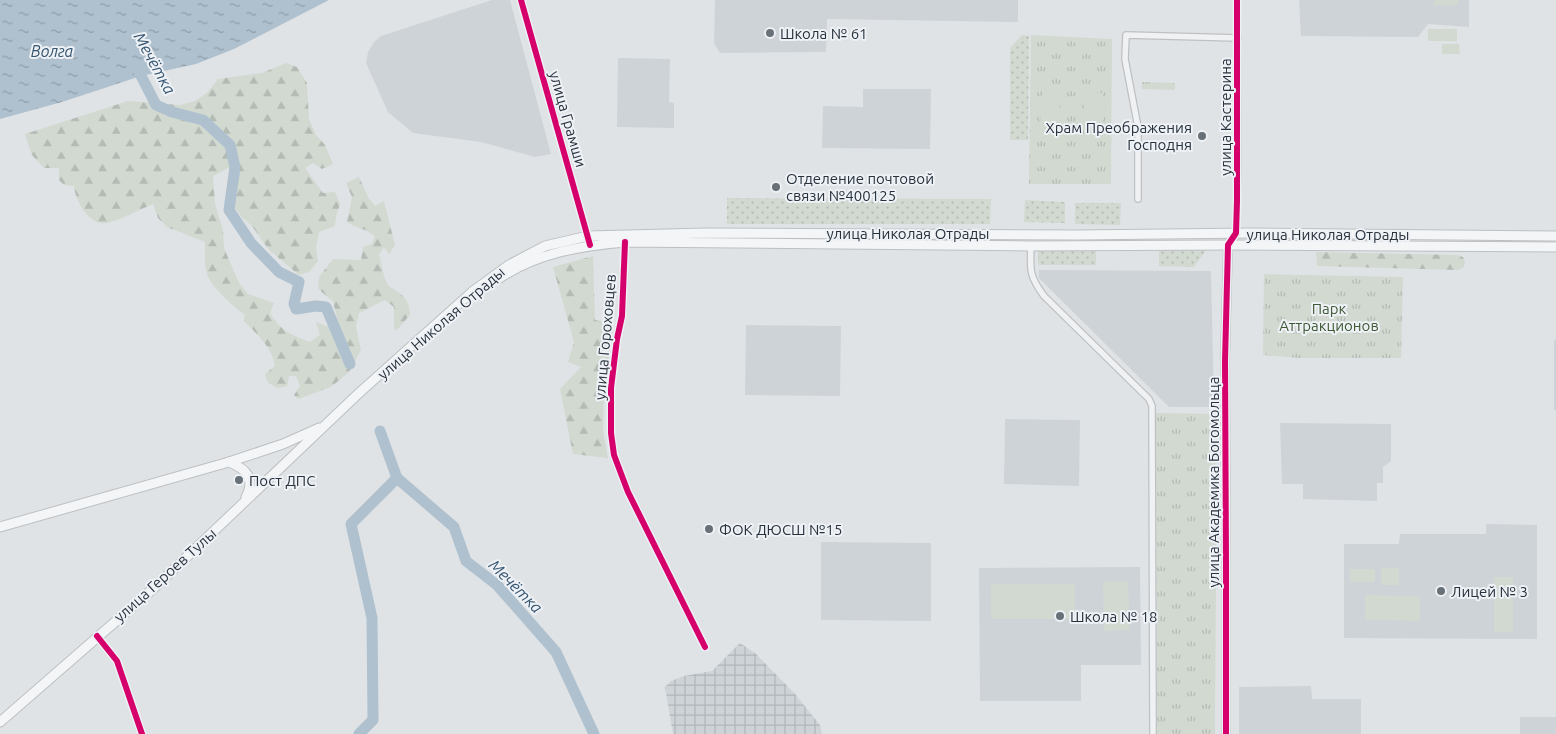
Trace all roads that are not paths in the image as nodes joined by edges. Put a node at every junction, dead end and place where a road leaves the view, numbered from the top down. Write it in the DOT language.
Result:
graph roads {
  1 [pos="521,0"];
  2 [pos="1237,0"];
  3 [pos="1238,38"];
  4 [pos="1138,199"];
  5 [pos="1236,233"];
  6 [pos="1556,236"];
  7 [pos="589,240"];
  8 [pos="625,242"];
  9 [pos="1228,245"];
  10 [pos="1031,246"];
  11 [pos="1556,247"];
  12 [pos="327,425"];
  13 [pos="229,462"];
  14 [pos="244,502"];
  15 [pos="0,527"];
  16 [pos="97,636"];
  17 [pos="705,646"];
  18 [pos="0,722"];
  19 [pos="142,734"];
  20 [pos="1153,734"];
  21 [pos="1226,734"];
  1 -- 7 [label="street, улица Грамши"];
  2 -- 3 [label="street, улица Кастерина"];
  3 -- 4 [label="street"];
  3 -- 5 [label="street, улица Кастерина"];
  5 -- 6 [label="main road, улица Николая Отрады"];
  5 -- 7 [label="main road, улица Николая Отрады"];
  5 -- 9 [label="street"];
  7 -- 8 [label="main road, улица Николая Отрады"];
  7 -- 12 [label="main road, улица Николая Отрады"];
  7 -- 12 [label="main road, улица Николая Отрады"];
  8 -- 10 [label="main road, улица Николая Отрады"];
  8 -- 17 [label="street, улица Гороховцев"];
  9 -- 10 [label="main road, улица Николая Отрады"];
  9 -- 11 [label="main road, улица Николая Отрады"];
  9 -- 21 [label="street, улица Академика Богомольца"];
  10 -- 20 [label="street"];
  12 -- 13 [label="main road, улица Николая Отрады"];
  12 -- 14 [label="main road, улица Героев Тулы"];
  13 -- 14 [label="main road"];
  13 -- 15 [label="main road, улица Николая Отрады"];
  14 -- 16 [label="main road, улица Героев Тулы"];
  16 -- 18 [label="main road, улица Героев Тулы"];
  16 -- 19 [label="street"];
}
